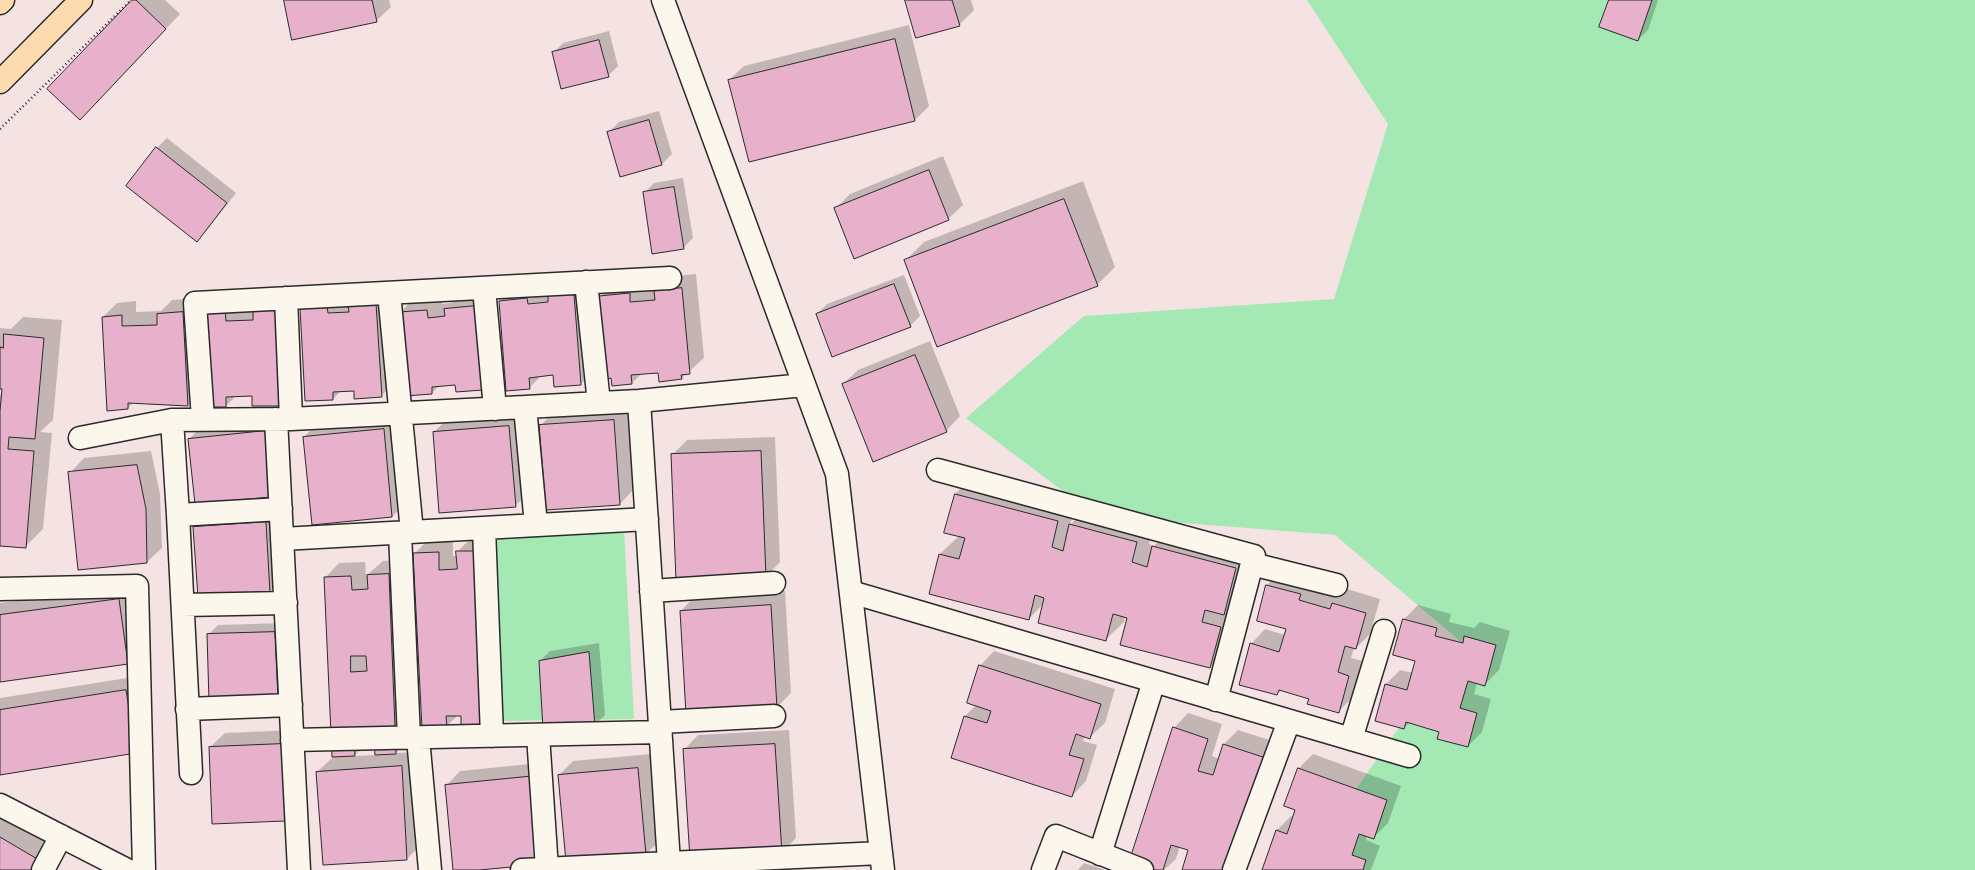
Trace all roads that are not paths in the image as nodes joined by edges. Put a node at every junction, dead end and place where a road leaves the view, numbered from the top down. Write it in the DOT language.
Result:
graph roads {
  1 [pos="2,0"];
  2 [pos="81,0"];
  3 [pos="663,0"];
  4 [pos="0,3"];
  5 [pos="0,82"];
  6 [pos="670,278"];
  7 [pos="586,282"];
  8 [pos="484,288"];
  9 [pos="389,293"];
  10 [pos="286,298"];
  11 [pos="804,385"];
  12 [pos="639,401"];
  13 [pos="599,403"];
  14 [pos="525,408"];
  15 [pos="496,409"];
  16 [pos="400,413"];
  17 [pos="284,419"];
  18 [pos="172,420"];
  19 [pos="202,420"];
  20 [pos="80,438"];
  21 [pos="938,470"];
  22 [pos="281,509"];
  23 [pos="178,515"];
  24 [pos="647,519"];
  25 [pos="536,525"];
  26 [pos="484,528"];
  27 [pos="406,532"];
  28 [pos="282,538"];
  29 [pos="1252,564"];
  30 [pos="774,583"];
  31 [pos="1336,585"];
  32 [pos="0,589"];
  33 [pos="651,591"];
  34 [pos="851,592"];
  35 [pos="286,603"];
  36 [pos="183,605"];
  37 [pos="1384,631"];
  38 [pos="1154,681"];
  39 [pos="1216,700"];
  40 [pos="291,705"];
  41 [pos="188,709"];
  42 [pos="774,716"];
  43 [pos="1289,721"];
  44 [pos="660,727"];
  45 [pos="538,735"];
  46 [pos="492,736"];
  47 [pos="414,738"];
  48 [pos="1351,739"];
  49 [pos="292,740"];
  50 [pos="1408,756"];
  51 [pos="191,773"];
  52 [pos="0,805"];
  53 [pos="61,836"];
  54 [pos="1100,854"];
  55 [pos="882,861"];
  56 [pos="670,863"];
  57 [pos="547,869"];
  58 [pos="44,870"];
  59 [pos="127,870"];
  60 [pos="144,870"];
  61 [pos="299,870"];
  62 [pos="430,870"];
  63 [pos="522,870"];
  64 [pos="1043,870"];
  65 [pos="1142,870"];
  66 [pos="1234,870"];
  1 -- 4 [label="main road"];
  2 -- 5 [label="main road"];
  3 -- 11 [label="street"];
  6 -- 7 [label="street"];
  7 -- 8 [label="street"];
  7 -- 13 [label="street"];
  8 -- 9 [label="street"];
  8 -- 15 [label="street"];
  9 -- 10 [label="street"];
  9 -- 16 [label="street"];
  10 -- 17 [label="street"];
  10 -- 19 [label="street"];
  11 -- 12 [label="street"];
  11 -- 34 [label="street"];
  12 -- 13 [label="street"];
  12 -- 24 [label="street"];
  13 -- 14 [label="street"];
  14 -- 15 [label="street"];
  14 -- 25 [label="street"];
  15 -- 16 [label="street"];
  16 -- 17 [label="street"];
  16 -- 27 [label="street"];
  17 -- 19 [label="street"];
  17 -- 22 [label="street"];
  18 -- 19 [label="street"];
  18 -- 20 [label="street"];
  18 -- 23 [label="street"];
  21 -- 29 [label="street"];
  22 -- 23 [label="street"];
  22 -- 28 [label="street"];
  23 -- 36 [label="street"];
  24 -- 25 [label="street"];
  24 -- 33 [label="street"];
  25 -- 26 [label="street"];
  26 -- 27 [label="street"];
  26 -- 46 [label="street"];
  27 -- 28 [label="street"];
  27 -- 47 [label="street"];
  28 -- 35 [label="street"];
  29 -- 31 [label="street"];
  29 -- 39 [label="street"];
  30 -- 33 [label="street"];
  32 -- 60 [label="street"];
  33 -- 44 [label="street"];
  34 -- 38 [label="street"];
  34 -- 55 [label="street"];
  35 -- 36 [label="street"];
  35 -- 40 [label="street"];
  36 -- 41 [label="street"];
  37 -- 48 [label="street"];
  38 -- 39 [label="street"];
  38 -- 54 [label="street"];
  39 -- 43 [label="street"];
  40 -- 41 [label="street"];
  40 -- 49 [label="street"];
  41 -- 51 [label="street"];
  42 -- 44 [label="street"];
  43 -- 48 [label="street"];
  43 -- 66 [label="street"];
  44 -- 45 [label="street"];
  44 -- 56 [label="street"];
  45 -- 46 [label="street"];
  45 -- 57 [label="street"];
  46 -- 47 [label="street"];
  47 -- 49 [label="street"];
  47 -- 62 [label="street"];
  48 -- 50 [label="street"];
  49 -- 61 [label="street"];
  52 -- 53 [label="street"];
  53 -- 58 [label="street"];
  53 -- 59 [label="street"];
  54 -- 64 [label="street"];
  54 -- 65 [label="street"];
  55 -- 56 [label="street"];
  56 -- 57 [label="street"];
  57 -- 63 [label="street"];
}
